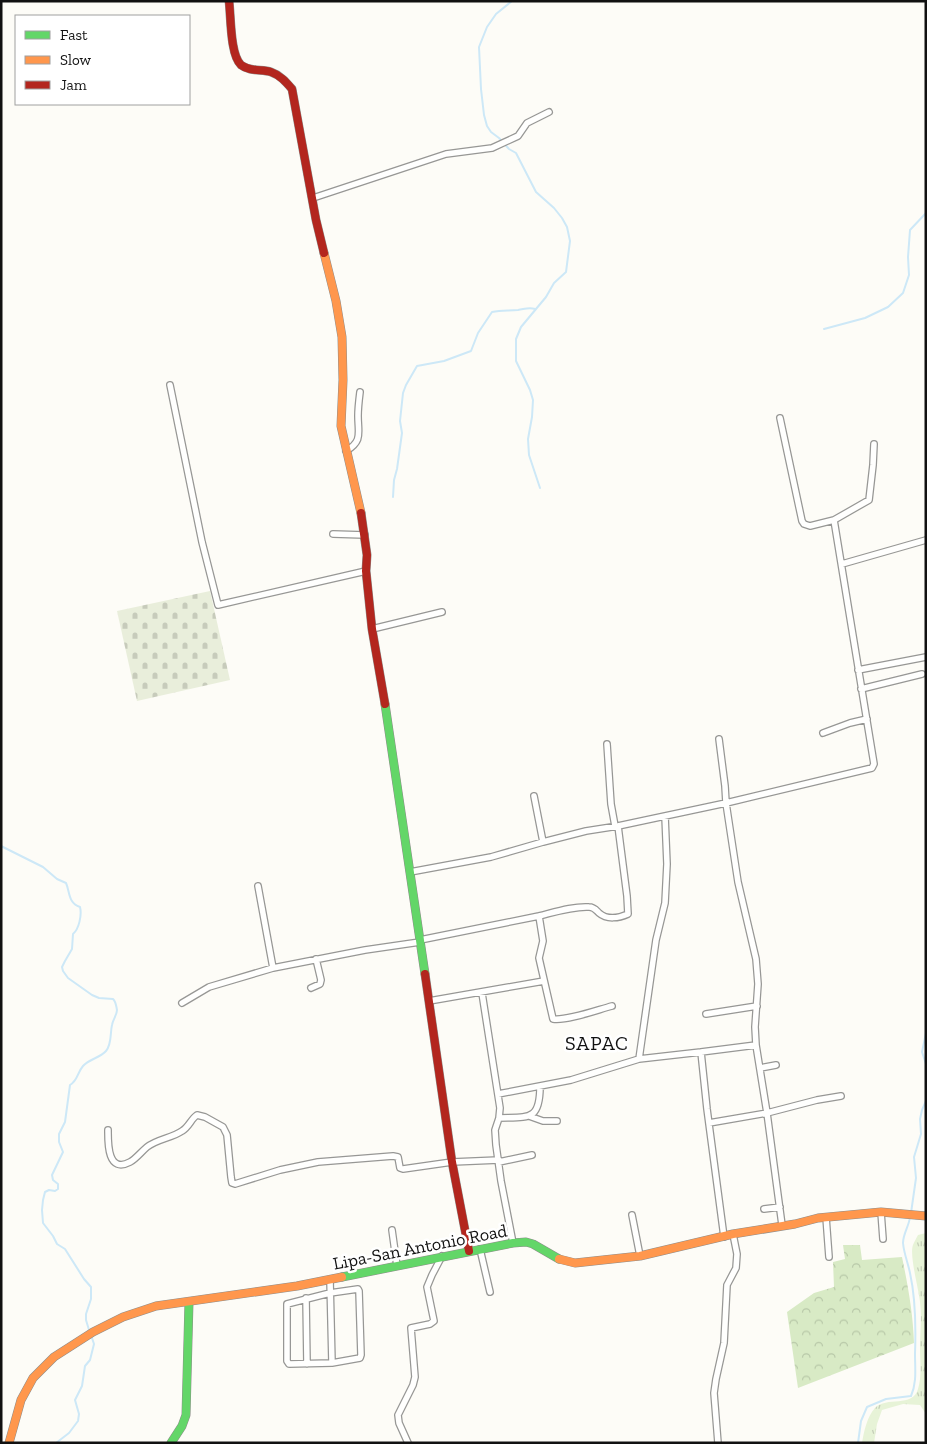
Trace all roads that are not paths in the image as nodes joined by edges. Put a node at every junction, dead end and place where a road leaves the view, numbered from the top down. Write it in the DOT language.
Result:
graph roads {
  1 [pos="229,1"];
  2 [pos="549,112"];
  3 [pos="313,198"];
  4 [pos="170,384"];
  5 [pos="360,392"];
  6 [pos="780,418"];
  7 [pos="874,444"];
  8 [pos="346,451"];
  9 [pos="834,520"];
  10 [pos="332,534"];
  11 [pos="365,535"];
  12 [pos="926,540"];
  13 [pos="842,564"];
  14 [pos="366,571"];
  15 [pos="442,612"];
  16 [pos="372,629"];
  17 [pos="926,657"];
  18 [pos="858,670"];
  19 [pos="922,674"];
  20 [pos="861,689"];
  21 [pos="867,719"];
  22 [pos="823,733"];
  23 [pos="719,739"];
  24 [pos="607,744"];
  25 [pos="534,796"];
  26 [pos="726,803"];
  27 [pos="665,816"];
  28 [pos="616,826"];
  29 [pos="543,842"];
  30 [pos="410,872"];
  31 [pos="258,886"];
  32 [pos="539,916"];
  33 [pos="420,941"];
  34 [pos="316,960"];
  35 [pos="272,968"];
  36 [pos="544,980"];
  37 [pos="311,988"];
  38 [pos="482,992"];
  39 [pos="428,1001"];
  40 [pos="182,1003"];
  41 [pos="612,1006"];
  42 [pos="757,1006"];
  43 [pos="706,1014"];
  44 [pos="756,1044"];
  45 [pos="701,1052"];
  46 [pos="639,1059"];
  47 [pos="776,1064"];
  48 [pos="760,1068"];
  49 [pos="540,1086"];
  50 [pos="498,1094"];
  51 [pos="842,1096"];
  52 [pos="767,1113"];
  53 [pos="529,1116"];
  54 [pos="499,1118"];
  55 [pos="557,1121"];
  56 [pos="709,1123"];
  57 [pos="108,1130"];
  58 [pos="532,1155"];
  59 [pos="499,1161"];
  60 [pos="452,1162"];
  61 [pos="780,1207"];
  62 [pos="764,1209"];
  63 [pos="881,1212"];
  64 [pos="632,1215"];
  65 [pos="926,1216"];
  66 [pos="826,1217"];
  67 [pos="782,1226"];
  68 [pos="392,1230"];
  69 [pos="733,1234"];
  70 [pos="724,1237"];
  71 [pos="883,1238"];
  72 [pos="513,1243"];
  73 [pos="480,1249"];
  74 [pos="469,1250"];
  75 [pos="442,1256"];
  76 [pos="640,1256"];
  77 [pos="829,1257"];
  78 [pos="397,1266"];
  79 [pos="330,1280"];
  80 [pos="490,1292"];
  81 [pos="330,1293"];
  82 [pos="306,1298"];
  83 [pos="189,1302"];
  84 [pos="332,1363"];
  85 [pos="307,1364"];
  86 [pos="9,1443"];
  87 [pos="171,1443"];
  88 [pos="408,1443"];
  89 [pos="718,1443"];
  1 -- 3 [label="street"];
  2 -- 3 [label="street"];
  3 -- 8 [label="street"];
  4 -- 14 [label="street"];
  5 -- 8 [label="street"];
  6 -- 9 [label="street"];
  7 -- 9 [label="street"];
  8 -- 11 [label="street"];
  9 -- 13 [label="street"];
  10 -- 11 [label="street"];
  11 -- 14 [label="street"];
  12 -- 13 [label="street"];
  13 -- 18 [label="street"];
  14 -- 16 [label="street"];
  15 -- 16 [label="street"];
  16 -- 30 [label="street"];
  17 -- 18 [label="street"];
  18 -- 20 [label="street"];
  19 -- 20 [label="street"];
  20 -- 21 [label="street"];
  21 -- 22 [label="street"];
  21 -- 26 [label="street"];
  23 -- 26 [label="street"];
  24 -- 28 [label="street"];
  25 -- 29 [label="street"];
  26 -- 27 [label="street"];
  26 -- 42 [label="street"];
  27 -- 28 [label="street"];
  27 -- 46 [label="street"];
  28 -- 29 [label="street"];
  28 -- 32 [label="street"];
  29 -- 30 [label="street"];
  30 -- 33 [label="street"];
  31 -- 35 [label="street"];
  32 -- 33 [label="street"];
  32 -- 36 [label="street"];
  33 -- 34 [label="street"];
  33 -- 39 [label="street"];
  34 -- 35 [label="street"];
  34 -- 37 [label="street"];
  35 -- 40 [label="street"];
  36 -- 38 [label="street"];
  36 -- 41 [label="street"];
  38 -- 39 [label="street"];
  38 -- 50 [label="street"];
  39 -- 60 [label="street"];
  42 -- 43 [label="street"];
  42 -- 44 [label="street"];
  44 -- 45 [label="street"];
  44 -- 48 [label="street"];
  45 -- 46 [label="street"];
  45 -- 56 [label="street"];
  46 -- 49 [label="street"];
  47 -- 48 [label="street"];
  48 -- 52 [label="street"];
  49 -- 50 [label="street"];
  49 -- 53 [label="street"];
  50 -- 54 [label="street"];
  51 -- 52 [label="street"];
  52 -- 56 [label="street"];
  52 -- 61 [label="street"];
  53 -- 54 [label="street"];
  53 -- 55 [label="street"];
  54 -- 59 [label="street"];
  56 -- 70 [label="street"];
  57 -- 60 [label="street"];
  58 -- 59 [label="street"];
  59 -- 60 [label="street"];
  59 -- 72 [label="street"];
  60 -- 74 [label="street"];
  61 -- 62 [label="street"];
  61 -- 67 [label="street"];
  63 -- 65 [label="street, Lipa-San Antonio Road"];
  63 -- 66 [label="street, Lipa-San Antonio Road"];
  63 -- 71 [label="street"];
  64 -- 76 [label="street"];
  66 -- 67 [label="street, Lipa-San Antonio Road"];
  66 -- 77 [label="street"];
  67 -- 69 [label="street, Lipa-San Antonio Road"];
  68 -- 78 [label="street"];
  69 -- 70 [label="street, Lipa-San Antonio Road"];
  69 -- 89 [label="street"];
  70 -- 76 [label="street, Lipa-San Antonio Road"];
  72 -- 73 [label="street, Lipa-San Antonio Road"];
  72 -- 76 [label="street, Lipa-San Antonio Road"];
  73 -- 74 [label="street, Lipa-San Antonio Road"];
  73 -- 80 [label="street"];
  74 -- 75 [label="street, Lipa-San Antonio Road"];
  75 -- 78 [label="street, Lipa-San Antonio Road"];
  75 -- 88 [label="street"];
  78 -- 79 [label="street, Lipa-San Antonio Road"];
  79 -- 81 [label="street"];
  79 -- 83 [label="street, Lipa-San Antonio Road"];
  81 -- 82 [label="street"];
  81 -- 84 [label="street"];
  81 -- 84 [label="street"];
  82 -- 85 [label="street"];
  82 -- 85 [label="street"];
  83 -- 86 [label="street, Lipa-San Antonio Road"];
  83 -- 87 [label="street"];
  84 -- 85 [label="street"];
}
